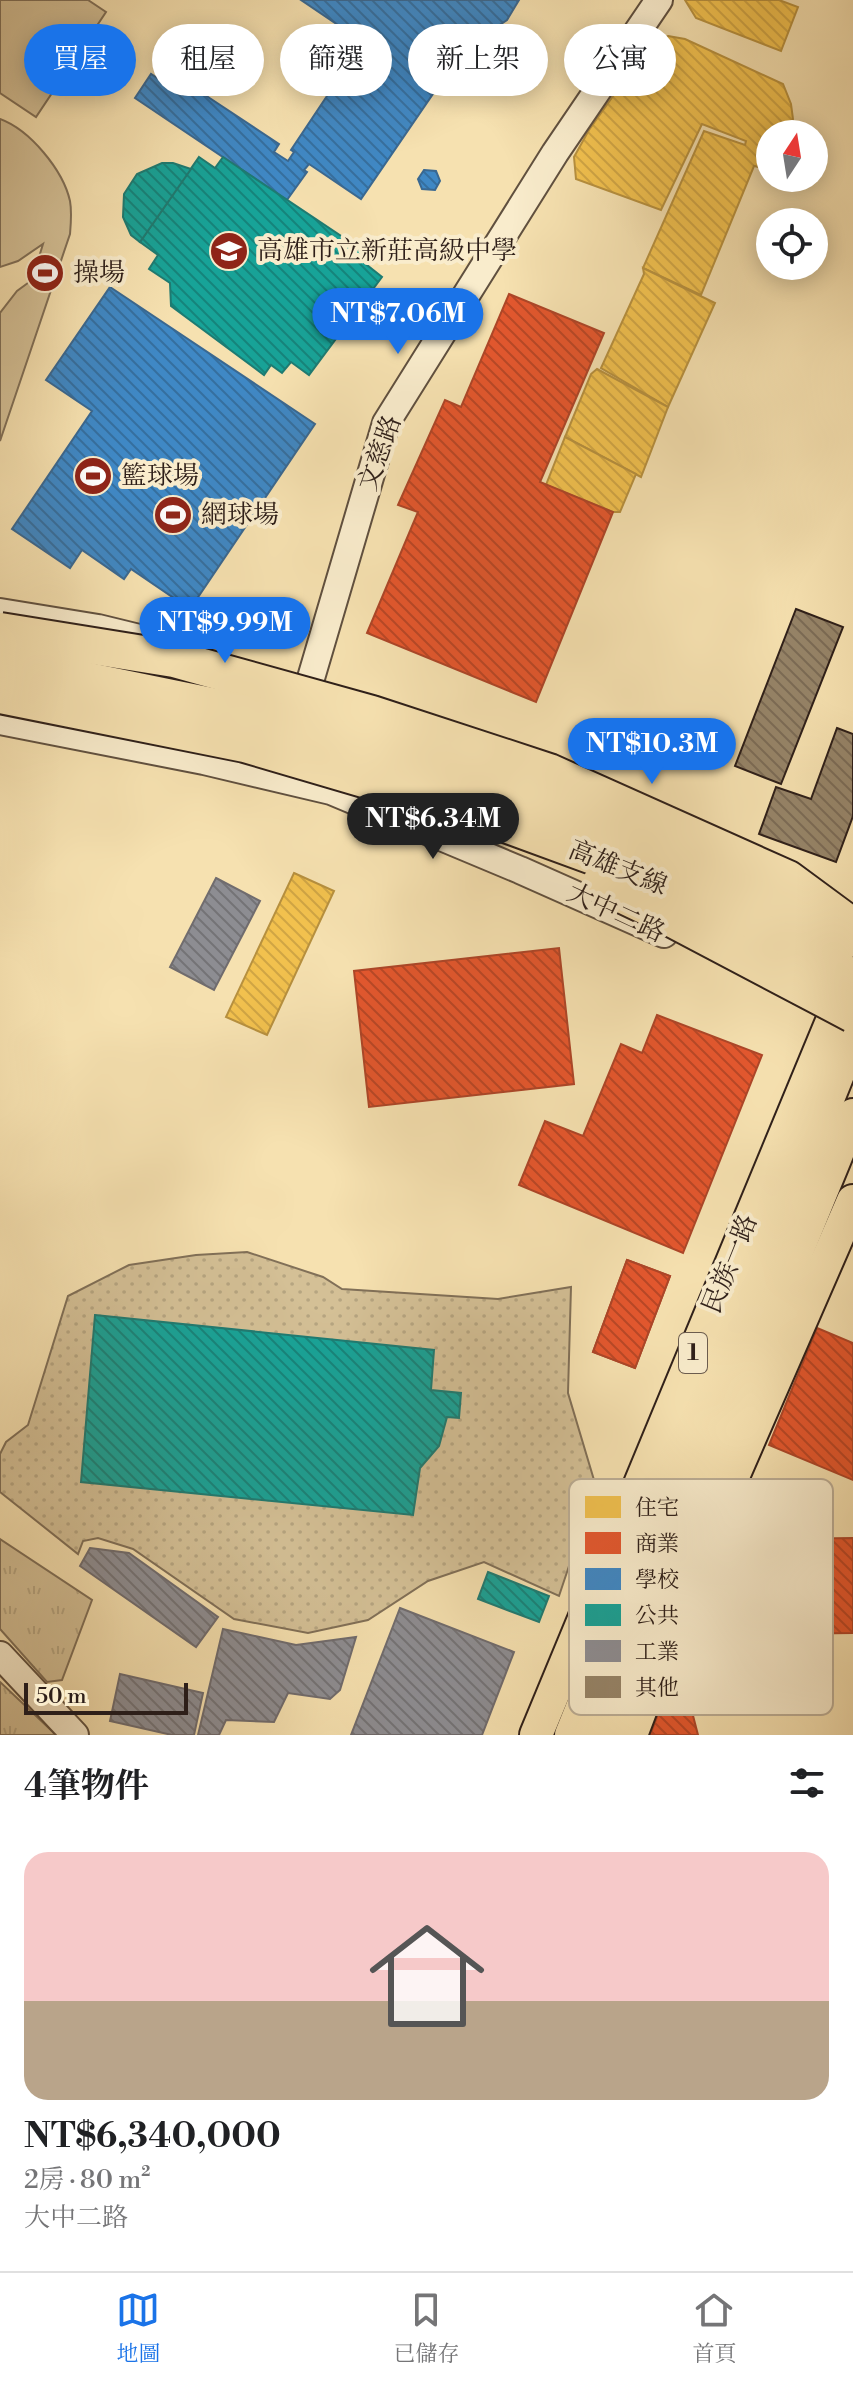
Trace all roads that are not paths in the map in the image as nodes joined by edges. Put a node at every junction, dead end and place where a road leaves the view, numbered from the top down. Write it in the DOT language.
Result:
graph roads {
  1 [pos="659,0"];
  2 [pos="0,612"];
  3 [pos="0,631"];
  4 [pos="0,643"];
  5 [pos="0,663"];
  6 [pos="0,695"];
  7 [pos="306,695"];
  8 [pos="0,721"];
  9 [pos="282,780"];
  10 [pos="459,807"];
  11 [pos="853,904"];
  12 [pos="853,927"];
  13 [pos="853,945"];
  14 [pos="853,971"];
  15 [pos="853,978"];
  16 [pos="847,1026"];
  17 [pos="853,1115"];
  18 [pos="853,1201"];
  19 [pos="648,1479"];
  20 [pos="671,1479"];
  21 [pos="703,1479"];
  22 [pos="732,1479"];
  23 [pos="0,1655"];
  24 [pos="569,1660"];
  25 [pos="579,1715"];
  26 [pos="610,1715"];
  27 [pos="639,1715"];
  28 [pos="75,1735"];
  29 [pos="536,1735"];
  30 [pos="571,1735"];
  31 [pos="602,1735"];
  32 [pos="631,1735"];
  1 -- 7 [label="street, 文慈路"];
  2 -- 7 [label="street"];
  3 -- 12 [label="highway, bridge"];
  4 -- 7 [label="street"];
  5 -- 13 [label="highway, 高雄支線, bridge"];
  6 -- 10 [label="highway, 高雄支線, bridge"];
  7 -- 9 [label="street, 文慈路"];
  7 -- 11 [label="street"];
  8 -- 9 [label="street, 大中二路"];
  9 -- 16 [label="street, 大中二路"];
  10 -- 15 [label="highway, 高雄支線, bridge"];
  10 -- 16 [label="highway, bridge"];
  14 -- 16 [label="main road, 民族一路 / 1"];
  16 -- 19 [label="main road, 民族一路 / 1"];
  16 -- 20 [label="main road, 民族一路 / 1"];
  17 -- 21 [label="main road, 1"];
  18 -- 22 [label="main road"];
  23 -- 28 [label="street"];
  24 -- 29 [label="main road, 民族一路 / 1"];
  25 -- 30 [label="main road, 民族一路 / 1"];
  26 -- 31 [label="main road, 1"];
  27 -- 32 [label="main road"];
}
